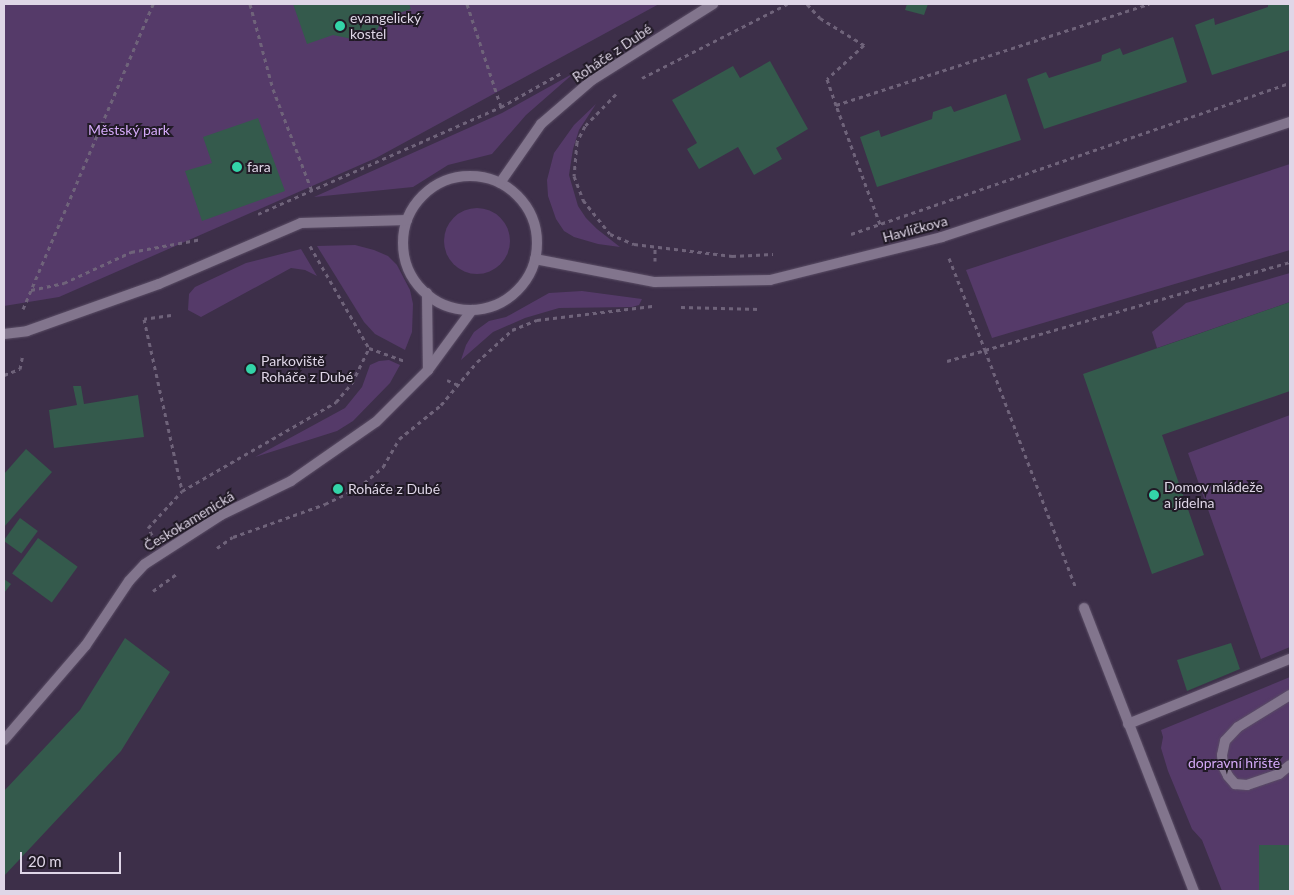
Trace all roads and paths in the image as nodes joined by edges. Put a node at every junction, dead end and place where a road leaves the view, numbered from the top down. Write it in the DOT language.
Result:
graph roads {
  1 [pos="154,4"];
  2 [pos="250,4"];
  3 [pos="467,4"];
  4 [pos="713,4"];
  5 [pos="788,4"];
  6 [pos="807,4"];
  7 [pos="1149,4"];
  8 [pos="569,69"];
  9 [pos="636,81"];
  10 [pos="1290,83"];
  11 [pos="620,90"];
  12 [pos="836,105"];
  13 [pos="501,107"];
  14 [pos="1290,122"];
  15 [pos="500,182"];
  16 [pos="312,191"];
  17 [pos="293,198"];
  18 [pos="250,218"];
  19 [pos="407,220"];
  20 [pos="301,223"];
  21 [pos="880,224"];
  22 [pos="845,236"];
  23 [pos="942,237"];
  24 [pos="206,238"];
  25 [pos="781,253"];
  26 [pos="535,260"];
  27 [pos="1290,262"];
  28 [pos="31,290"];
  29 [pos="427,293"];
  30 [pos="659,306"];
  31 [pos="678,306"];
  32 [pos="22,309"];
  33 [pos="760,309"];
  34 [pos="472,310"];
  35 [pos="171,315"];
  36 [pos="4,334"];
  37 [pos="985,350"];
  38 [pos="947,361"];
  39 [pos="428,370"];
  40 [pos="209,552"];
  41 [pos="1084,608"];
  42 [pos="1290,659"];
  43 [pos="1290,695"];
  44 [pos="1128,724"];
  45 [pos="4,740"];
  46 [pos="1290,765"];
  47 [pos="1279,774"];
  48 [pos="1290,775"];
  49 [pos="371,891"];
  50 [pos="392,891"];
  51 [pos="1194,891"];
  1 -- 28 [label="path"];
  2 -- 16 [label="path"];
  3 -- 13 [label="path"];
  4 -- 15 [label="street, Roháče z Dubé"];
  5 -- 9 [label="path"];
  6 -- 12 [label="path"];
  7 -- 12 [label="path"];
  8 -- 13 [label="path"];
  10 -- 21 [label="path"];
  11 -- 25 [label="path"];
  12 -- 21 [label="path"];
  13 -- 16 [label="path"];
  14 -- 23 [label="street, Havlíčkova"];
  15 -- 19 [label="street"];
  15 -- 26 [label="street"];
  16 -- 17 [label="path"];
  17 -- 18 [label="path"];
  17 -- 20 [label="path"];
  19 -- 20 [label="street"];
  19 -- 29 [label="street"];
  20 -- 35 [label="path"];
  20 -- 36 [label="street"];
  21 -- 22 [label="path"];
  23 -- 26 [label="street, Havlíčkova"];
  23 -- 37 [label="path"];
  24 -- 28 [label="path"];
  26 -- 34 [label="street"];
  27 -- 37 [label="path"];
  28 -- 32 [label="path"];
  29 -- 34 [label="street"];
  29 -- 39 [label="street"];
  30 -- 40 [label="path"];
  31 -- 33 [label="path"];
  34 -- 39 [label="street, Českokamenická"];
  37 -- 38 [label="path"];
  37 -- 41 [label="path"];
  39 -- 45 [label="street, Českokamenická"];
  41 -- 44 [label="street"];
  42 -- 44 [label="street"];
  43 -- 47 [label="street"];
  44 -- 51 [label="street"];
  46 -- 47 [label="street"];
  47 -- 48 [label="street"];
  49 -- 50 [label="path"];
}
